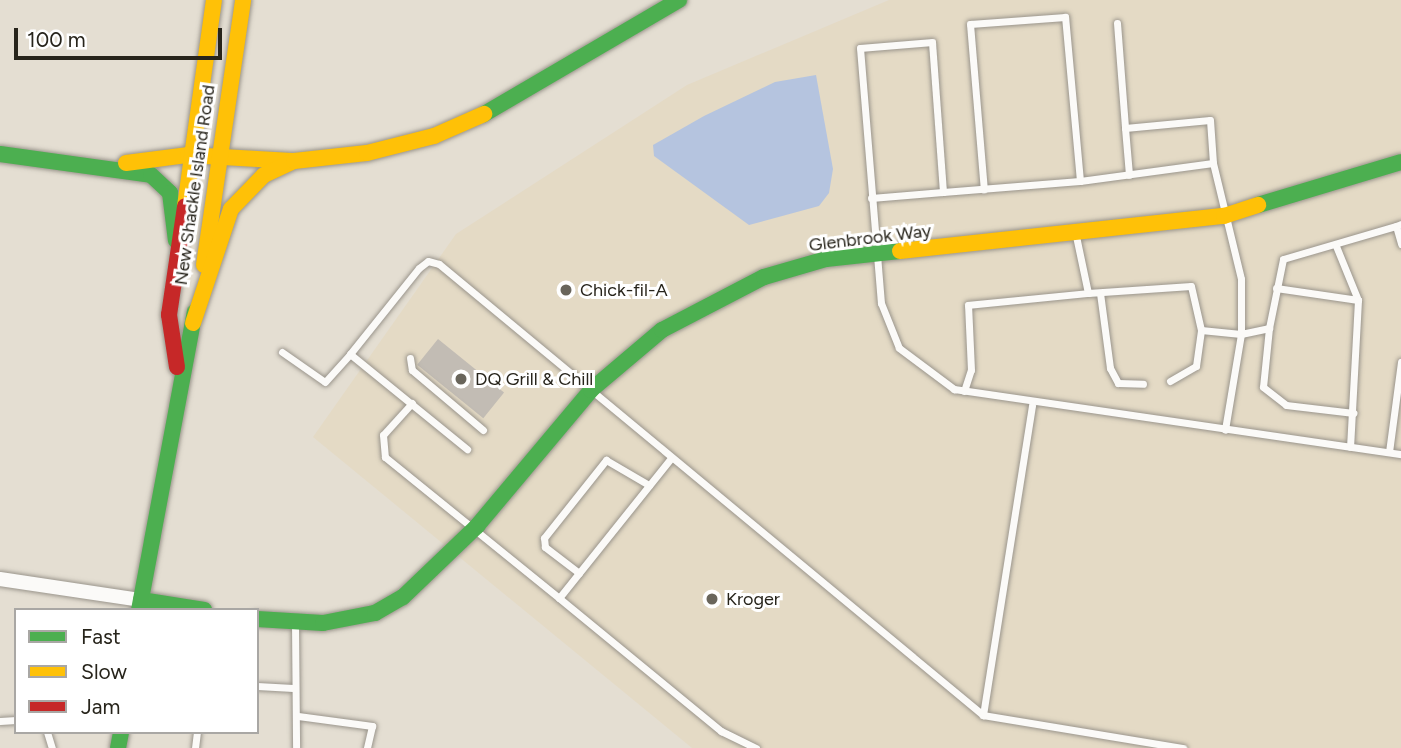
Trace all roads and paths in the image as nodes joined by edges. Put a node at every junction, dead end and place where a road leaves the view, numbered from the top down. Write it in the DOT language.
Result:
graph roads {
  1 [pos="214,0"];
  2 [pos="243,0"];
  3 [pos="679,0"];
  4 [pos="1116,23"];
  5 [pos="1125,128"];
  6 [pos="0,154"];
  7 [pos="188,155"];
  8 [pos="220,157"];
  9 [pos="294,161"];
  10 [pos="1401,162"];
  11 [pos="1213,163"];
  12 [pos="108,166"];
  13 [pos="1129,175"];
  14 [pos="1080,181"];
  15 [pos="984,189"];
  16 [pos="943,192"];
  17 [pos="871,198"];
  18 [pos="1224,216"];
  19 [pos="1399,225"];
  20 [pos="1076,236"];
  21 [pos="176,241"];
  22 [pos="1401,244"];
  23 [pos="1336,246"];
  24 [pos="876,255"];
  25 [pos="1276,288"];
  26 [pos="1088,293"];
  27 [pos="1100,293"];
  28 [pos="1358,300"];
  29 [pos="193,323"];
  30 [pos="1269,328"];
  31 [pos="1201,330"];
  32 [pos="1241,334"];
  33 [pos="282,352"];
  34 [pos="350,354"];
  35 [pos="410,358"];
  36 [pos="1401,362"];
  37 [pos="179,375"];
  38 [pos="1170,381"];
  39 [pos="1143,384"];
  40 [pos="590,390"];
  41 [pos="964,391"];
  42 [pos="412,403"];
  43 [pos="1032,405"];
  44 [pos="1354,413"];
  45 [pos="1397,418"];
  46 [pos="483,430"];
  47 [pos="1225,430"];
  48 [pos="1350,447"];
  49 [pos="467,449"];
  50 [pos="1389,452"];
  51 [pos="1401,454"];
  52 [pos="671,458"];
  53 [pos="649,485"];
  54 [pos="477,526"];
  55 [pos="579,573"];
  56 [pos="0,579"];
  57 [pos="559,598"];
  58 [pos="140,605"];
  59 [pos="178,608"];
  60 [pos="259,619"];
  61 [pos="295,622"];
  62 [pos="259,686"];
  63 [pos="293,688"];
  64 [pos="983,715"];
  65 [pos="298,716"];
  66 [pos="296,748"];
  67 [pos="367,748"];
  68 [pos="756,748"];
  69 [pos="1183,748"];
  1 -- 7 [label="main road, New Shackle Island Road"];
  2 -- 8 [label="main road, New Shackle Island Road"];
  3 -- 9 [label="main road"];
  4 -- 5 [label="lane"];
  5 -- 11 [label="lane"];
  5 -- 13 [label="lane"];
  6 -- 12 [label="main road"];
  7 -- 8 [label="main road"];
  7 -- 12 [label="main road"];
  7 -- 21 [label="main road, New Shackle Island Road"];
  8 -- 9 [label="main road"];
  8 -- 29 [label="main road, New Shackle Island Road"];
  9 -- 29 [label="main road"];
  10 -- 18 [label="main road, Glenbrook Way"];
  11 -- 13 [label="lane"];
  11 -- 18 [label="lane"];
  12 -- 21 [label="main road"];
  13 -- 14 [label="lane"];
  14 -- 15 [label="lane"];
  14 -- 15 [label="lane"];
  15 -- 16 [label="lane"];
  16 -- 17 [label="lane"];
  16 -- 17 [label="lane"];
  17 -- 24 [label="lane"];
  18 -- 20 [label="main road, Glenbrook Way"];
  18 -- 32 [label="lane"];
  19 -- 22 [label="lane"];
  19 -- 23 [label="lane"];
  20 -- 24 [label="main road, Glenbrook Way"];
  20 -- 26 [label="lane"];
  21 -- 37 [label="main road, New Shackle Island Road"];
  23 -- 25 [label="lane"];
  23 -- 28 [label="lane"];
  24 -- 40 [label="main road, Glenbrook Way"];
  24 -- 41 [label="lane"];
  25 -- 28 [label="lane"];
  25 -- 30 [label="lane"];
  26 -- 27 [label="lane"];
  26 -- 41 [label="lane"];
  27 -- 31 [label="lane"];
  27 -- 39 [label="lane"];
  28 -- 44 [label="lane"];
  29 -- 37 [label="main road, New Shackle Island Road"];
  30 -- 32 [label="lane"];
  30 -- 44 [label="lane"];
  31 -- 32 [label="lane"];
  31 -- 38 [label="lane"];
  32 -- 47 [label="lane"];
  33 -- 34 [label="lane"];
  34 -- 40 [label="lane"];
  34 -- 42 [label="lane"];
  35 -- 46 [label="lane"];
  36 -- 45 [label="lane"];
  37 -- 58 [label="main road, New Shackle Island Road"];
  40 -- 52 [label="lane"];
  40 -- 54 [label="main road, Glenbrook Way"];
  41 -- 43 [label="lane"];
  42 -- 49 [label="lane"];
  42 -- 54 [label="lane"];
  43 -- 47 [label="lane"];
  43 -- 64 [label="lane"];
  44 -- 48 [label="lane"];
  45 -- 50 [label="lane"];
  47 -- 48 [label="lane"];
  48 -- 50 [label="lane"];
  50 -- 51 [label="lane"];
  52 -- 53 [label="lane"];
  52 -- 64 [label="lane"];
  53 -- 55 [label="lane"];
  53 -- 55 [label="lane"];
  54 -- 57 [label="lane"];
  54 -- 61 [label="main road, Glenbrook Way"];
  55 -- 57 [label="lane"];
  56 -- 58 [label="street"];
  57 -- 68 [label="lane"];
  58 -- 59 [label="main road"];
  60 -- 61 [label="main road, Glenbrook Way"];
  61 -- 63 [label="lane"];
  62 -- 63 [label="lane"];
  63 -- 65 [label="lane"];
  64 -- 69 [label="lane"];
  65 -- 66 [label="lane"];
  65 -- 67 [label="lane"];
}
